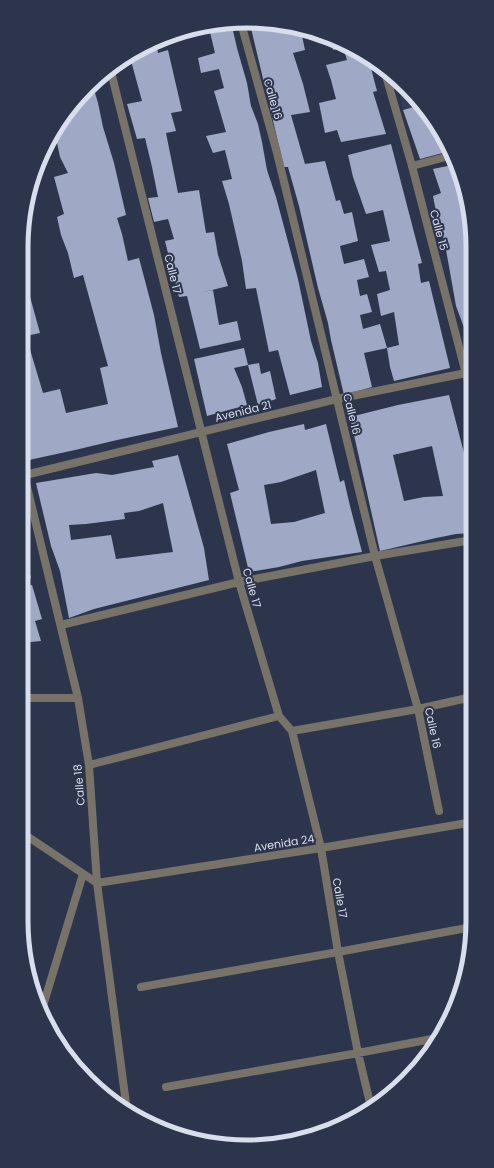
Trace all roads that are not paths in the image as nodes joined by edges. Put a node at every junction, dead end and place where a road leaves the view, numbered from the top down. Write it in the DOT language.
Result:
graph roads {
  1 [pos="242,28"];
  2 [pos="112,75"];
  3 [pos="387,79"];
  4 [pos="394,85"];
  5 [pos="389,86"];
  6 [pos="446,157"];
  7 [pos="412,166"];
  8 [pos="466,365"];
  9 [pos="466,372"];
  10 [pos="337,400"];
  11 [pos="201,432"];
  12 [pos="28,475"];
  13 [pos="28,496"];
  14 [pos="466,541"];
  15 [pos="375,556"];
  16 [pos="239,582"];
  17 [pos="61,625"];
  18 [pos="28,698"];
  19 [pos="78,698"];
  20 [pos="466,698"];
  21 [pos="418,709"];
  22 [pos="279,716"];
  23 [pos="292,731"];
  24 [pos="89,765"];
  25 [pos="439,811"];
  26 [pos="466,823"];
  27 [pos="28,837"];
  28 [pos="321,848"];
  29 [pos="83,874"];
  30 [pos="97,883"];
  31 [pos="466,928"];
  32 [pos="338,952"];
  33 [pos="141,987"];
  34 [pos="44,1003"];
  35 [pos="431,1039"];
  36 [pos="358,1053"];
  37 [pos="166,1086"];
  38 [pos="370,1102"];
  39 [pos="126,1104"];
  1 -- 10 [label="street, Calle 16"];
  2 -- 11 [label="street, Calle 17"];
  3 -- 5 [label="street, Calle 15"];
  4 -- 5 [label="street"];
  5 -- 7 [label="street, Calle 15"];
  6 -- 7 [label="street"];
  7 -- 8 [label="street, Calle 15"];
  9 -- 10 [label="street, Avenida 21"];
  10 -- 11 [label="street, Avenida 21"];
  10 -- 15 [label="street, Calle 16"];
  11 -- 12 [label="street, Avenida 21"];
  11 -- 16 [label="street, Calle 17"];
  13 -- 17 [label="street, Calle 18"];
  14 -- 15 [label="street"];
  15 -- 16 [label="street"];
  15 -- 21 [label="street, Calle 16"];
  16 -- 17 [label="street"];
  16 -- 22 [label="street, Calle 17"];
  17 -- 19 [label="street, Calle 18"];
  18 -- 19 [label="street"];
  19 -- 24 [label="street, Calle 18"];
  20 -- 21 [label="street"];
  21 -- 23 [label="street"];
  21 -- 25 [label="street, Calle 16"];
  22 -- 23 [label="street, Calle 17"];
  22 -- 24 [label="street"];
  23 -- 28 [label="street, Calle 17"];
  24 -- 30 [label="street, Calle 18"];
  26 -- 28 [label="street, Avenida 24"];
  27 -- 29 [label="street"];
  28 -- 30 [label="street, Avenida 24"];
  28 -- 32 [label="street, Calle 17"];
  29 -- 30 [label="street"];
  29 -- 34 [label="street"];
  30 -- 39 [label="street, Calle 18"];
  31 -- 32 [label="street"];
  32 -- 33 [label="street"];
  32 -- 36 [label="street, Calle 17"];
  35 -- 36 [label="street"];
  36 -- 37 [label="street"];
  36 -- 38 [label="street, Calle 17"];
}
